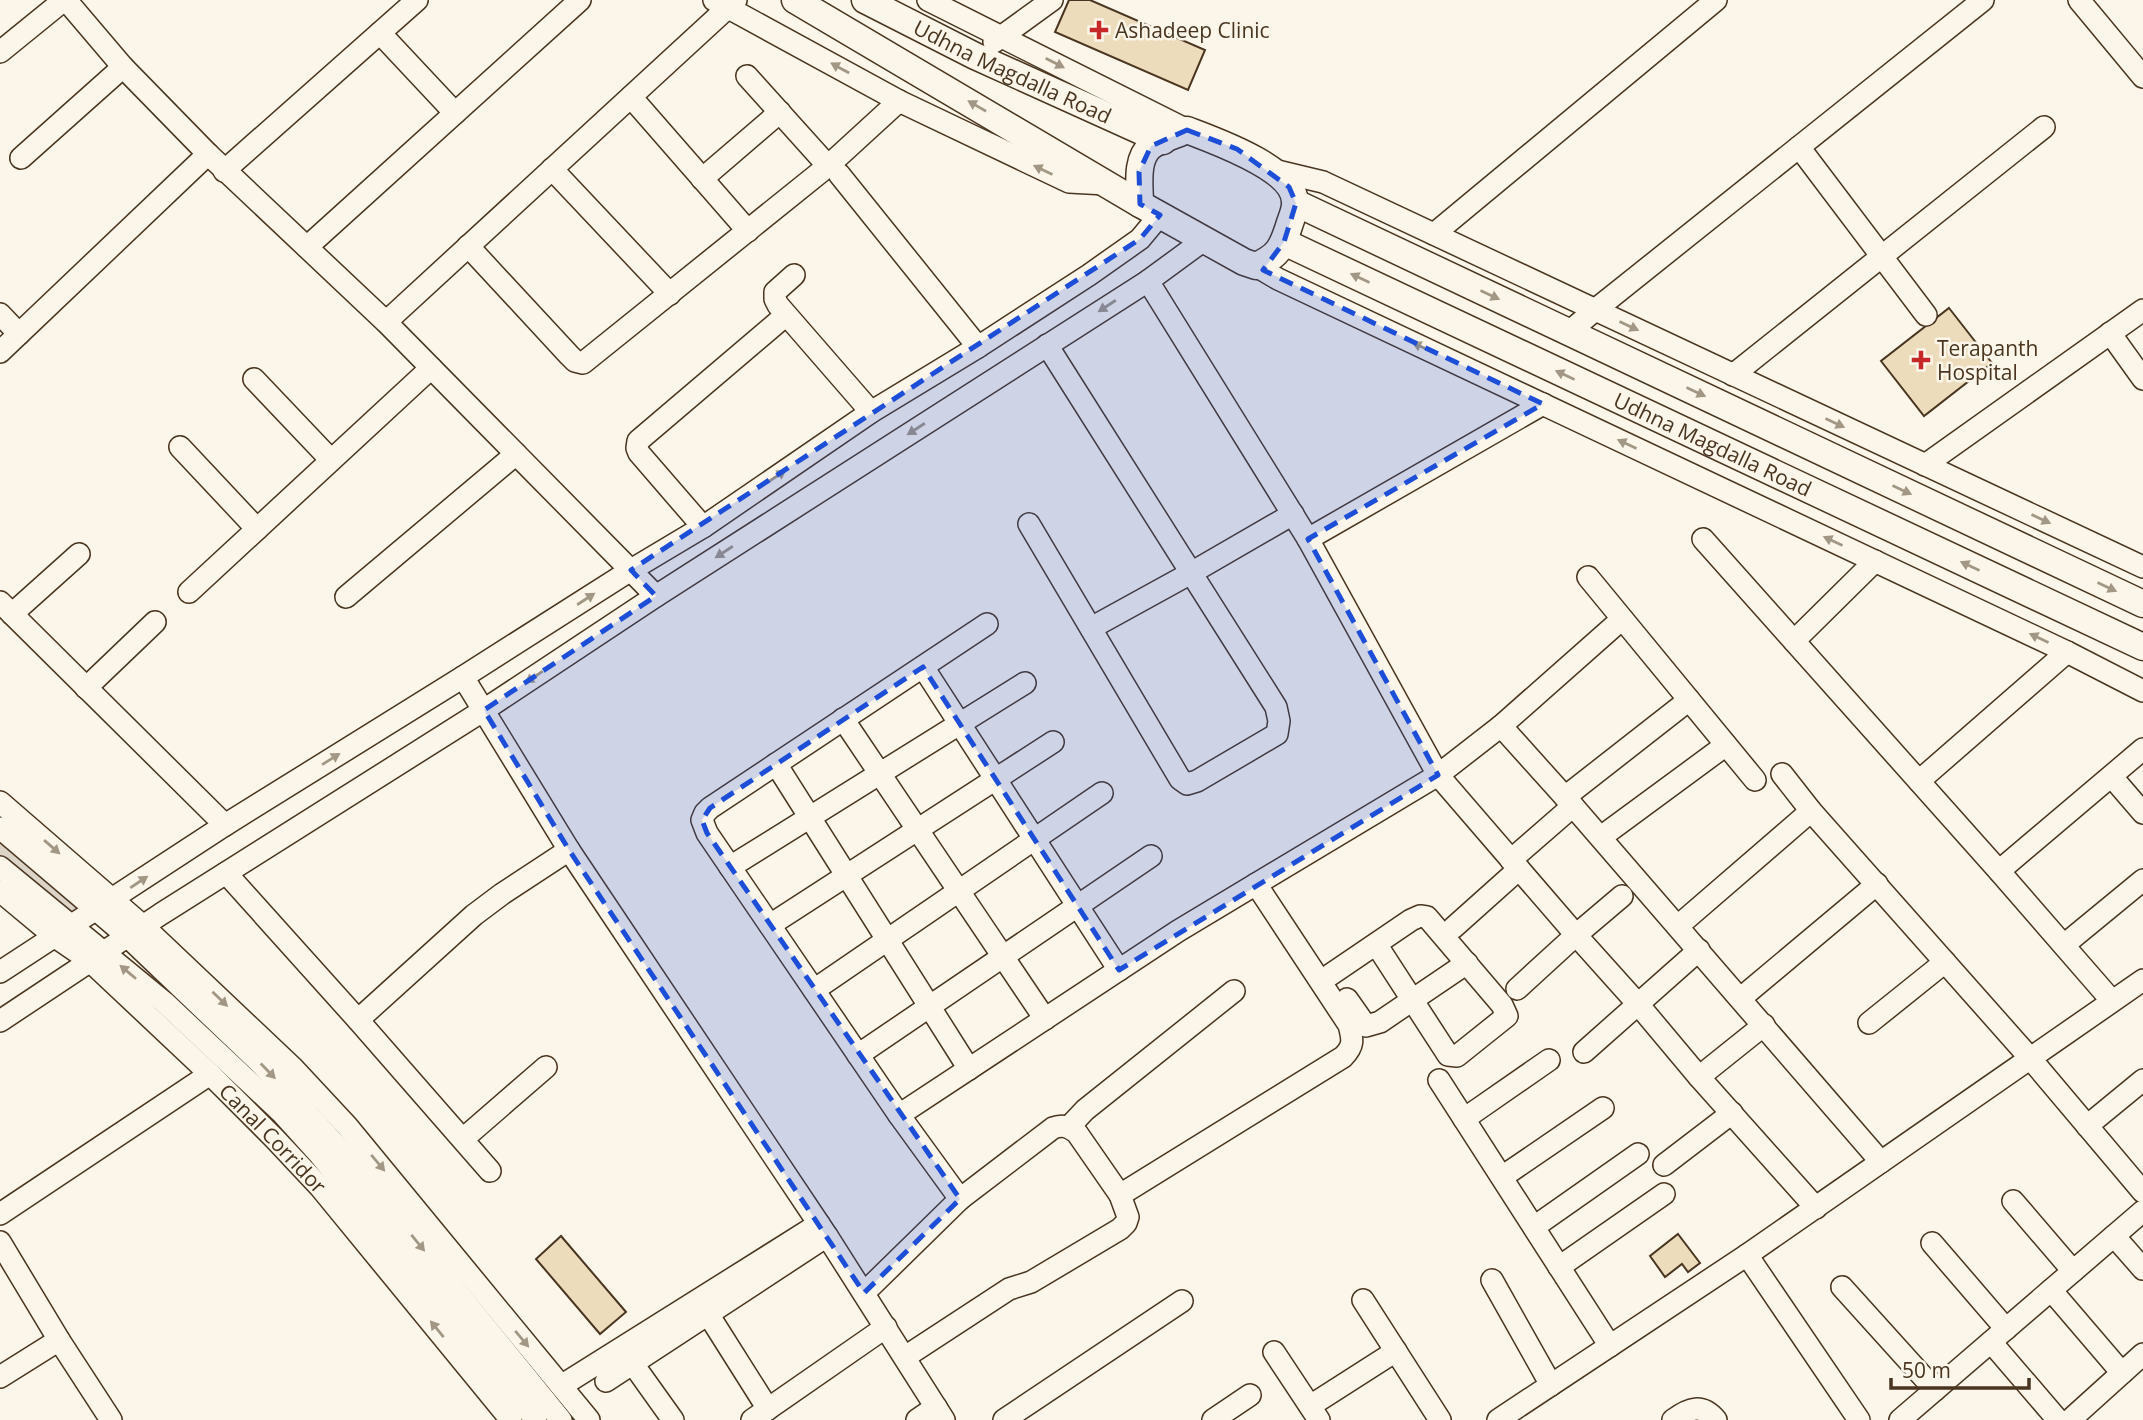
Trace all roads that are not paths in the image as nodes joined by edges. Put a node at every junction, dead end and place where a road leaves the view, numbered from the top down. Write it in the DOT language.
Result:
graph roads {
  1 [pos="65,0"];
  2 [pos="417,0"];
  3 [pos="580,0"];
  4 [pos="795,0"];
  5 [pos="865,0"];
  6 [pos="928,0"];
  7 [pos="1052,0"];
  8 [pos="1716,0"];
  9 [pos="1983,0"];
  10 [pos="2079,0"];
  11 [pos="726,2"];
  12 [pos="380,33"];
  13 [pos="1002,36"];
  14 [pos="0,52"];
  15 [pos="975,56"];
  16 [pos="123,67"];
  17 [pos="747,76"];
  18 [pos="2143,77"];
  19 [pos="631,97"];
  20 [pos="899,101"];
  21 [pos="780,112"];
  22 [pos="455,113"];
  23 [pos="2044,127"];
  24 [pos="1175,136"];
  25 [pos="1799,147"];
  26 [pos="208,154"];
  27 [pos="21,158"];
  28 [pos="552,169"];
  29 [pos="834,170"];
  30 [pos="1273,170"];
  31 [pos="224,171"];
  32 [pos="702,179"];
  33 [pos="1109,184"];
  34 [pos="1296,203"];
  35 [pos="1150,210"];
  36 [pos="748,231"];
  37 [pos="1434,234"];
  38 [pos="1204,240"];
  39 [pos="1284,242"];
  40 [pos="468,246"];
  41 [pos="307,247"];
  42 [pos="1881,256"];
  43 [pos="1256,266"];
  44 [pos="794,275"];
  45 [pos="1148,281"];
  46 [pos="670,294"];
  47 [pos="1595,310"];
  48 [pos="2143,310"];
  49 [pos="0,314"];
  50 [pos="786,315"];
  51 [pos="1926,315"];
  52 [pos="386,322"];
  53 [pos="1569,332"];
  54 [pos="2110,333"];
  55 [pos="19,334"];
  56 [pos="1047,345"];
  57 [pos="978,347"];
  58 [pos="0,352"];
  59 [pos="431,368"];
  60 [pos="1733,374"];
  61 [pos="254,379"];
  62 [pos="2143,379"];
  63 [pos="1543,404"];
  64 [pos="871,412"];
  65 [pos="180,447"];
  66 [pos="516,454"];
  67 [pos="331,460"];
  68 [pos="1925,465"];
  69 [pos="1293,514"];
  70 [pos="1029,524"];
  71 [pos="703,527"];
  72 [pos="257,529"];
  73 [pos="1308,539"];
  74 [pos="1703,539"];
  75 [pos="79,554"];
  76 [pos="1875,561"];
  77 [pos="2143,568"];
  78 [pos="631,570"];
  79 [pos="1191,573"];
  80 [pos="1588,577"];
  81 [pos="189,592"];
  82 [pos="656,596"];
  83 [pos="346,597"];
  84 [pos="2143,604"];
  85 [pos="6,608"];
  86 [pos="1622,619"];
  87 [pos="155,622"];
  88 [pos="986,624"];
  89 [pos="1091,628"];
  90 [pos="1794,641"];
  91 [pos="2143,647"];
  92 [pos="2067,652"];
  93 [pos="923,667"];
  94 [pos="463,677"];
  95 [pos="1025,683"];
  96 [pos="86,688"];
  97 [pos="2143,691"];
  98 [pos="1689,700"];
  99 [pos="484,710"];
  100 [pos="843,719"];
  101 [pos="959,724"];
  102 [pos="1501,726"];
  103 [pos="1053,743"];
  104 [pos="1726,745"];
  105 [pos="2143,749"];
  106 [pos="776,764"];
  107 [pos="880,774"];
  108 [pos="1782,774"];
  109 [pos="1438,775"];
  110 [pos="2112,777"];
  111 [pos="996,779"];
  112 [pos="1755,779"];
  113 [pos="1919,781"];
  114 [pos="1102,793"];
  115 [pos="1569,801"];
  116 [pos="0,802"];
  117 [pos="1811,811"];
  118 [pos="2143,813"];
  119 [pos="810,817"];
  120 [pos="225,825"];
  121 [pos="0,828"];
  122 [pos="917,830"];
  123 [pos="1601,837"];
  124 [pos="1035,839"];
  125 [pos="569,850"];
  126 [pos="1150,856"];
  127 [pos="1515,864"];
  128 [pos="0,867"];
  129 [pos="730,867"];
  130 [pos="1999,871"];
  131 [pos="226,873"];
  132 [pos="846,876"];
  133 [pos="2143,880"];
  134 [pos="1259,882"];
  135 [pos="1877,884"];
  136 [pos="0,891"];
  137 [pos="959,891"];
  138 [pos="1622,895"];
  139 [pos="105,905"];
  140 [pos="1077,906"];
  141 [pos="770,925"];
  142 [pos="1678,926"];
  143 [pos="1452,928"];
  144 [pos="62,931"];
  145 [pos="135,931"];
  146 [pos="1576,935"];
  147 [pos="887,940"];
  148 [pos="1376,944"];
  149 [pos="2064,945"];
  150 [pos="1699,950"];
  151 [pos="97,956"];
  152 [pos="1003,956"];
  153 [pos="1945,962"];
  154 [pos="1467,963"];
  155 [pos="1119,970"];
  156 [pos="0,972"];
  157 [pos="1330,975"];
  158 [pos="2143,980"];
  159 [pos="1517,989"];
  160 [pos="814,990"];
  161 [pos="1234,991"];
  162 [pos="1741,998"];
  163 [pos="1412,999"];
  164 [pos="2112,1001"];
  165 [pos="1637,1003"];
  166 [pos="930,1006"];
  167 [pos="1045,1018"];
  168 [pos="358,1020"];
  169 [pos="0,1021"];
  170 [pos="1869,1023"];
  171 [pos="1764,1025"];
  172 [pos="1584,1052"];
  173 [pos="858,1055"];
  174 [pos="2030,1058"];
  175 [pos="1549,1060"];
  176 [pos="546,1067"];
  177 [pos="969,1069"];
  178 [pos="210,1074"];
  179 [pos="1699,1077"];
  180 [pos="1440,1080"];
  181 [pos="2143,1080"];
  182 [pos="1603,1108"];
  183 [pos="1732,1113"];
  184 [pos="899,1115"];
  185 [pos="1464,1118"];
  186 [pos="2087,1126"];
  187 [pos="1069,1128"];
  188 [pos="463,1139"];
  189 [pos="1638,1154"];
  190 [pos="1881,1162"];
  191 [pos="1664,1165"];
  192 [pos="491,1171"];
  193 [pos="1502,1177"];
  194 [pos="2143,1192"];
  195 [pos="1664,1194"];
  196 [pos="1120,1195"];
  197 [pos="960,1199"];
  198 [pos="2013,1201"];
  199 [pos="1816,1208"];
  200 [pos="2143,1211"];
  201 [pos="0,1214"];
  202 [pos="1534,1227"];
  203 [pos="823,1230"];
  204 [pos="2114,1236"];
  205 [pos="0,1242"];
  206 [pos="1931,1243"];
  207 [pos="1746,1255"];
  208 [pos="1559,1267"];
  209 [pos="2143,1269"];
  210 [pos="2073,1271"];
  211 [pos="1492,1280"];
  212 [pos="1842,1287"];
  213 [pos="2051,1290"];
  214 [pos="864,1293"];
  215 [pos="1363,1300"];
  216 [pos="1182,1301"];
  217 [pos="708,1314"];
  218 [pos="886,1327"];
  219 [pos="1999,1335"];
  220 [pos="59,1340"];
  221 [pos="1610,1346"];
  222 [pos="1396,1351"];
  223 [pos="1275,1352"];
  224 [pos="2143,1354"];
  225 [pos="905,1357"];
  226 [pos="633,1364"];
  227 [pos="2122,1373"];
  228 [pos="0,1377"];
  229 [pos="606,1381"];
  230 [pos="1551,1385"];
  231 [pos="561,1386"];
  232 [pos="1935,1390"];
  233 [pos="1250,1395"];
  234 [pos="940,1413"];
  235 [pos="1314,1413"];
  236 [pos="762,1416"];
  237 [pos="111,1420"];
  238 [pos="511,1420"];
  239 [pos="536,1420"];
  240 [pos="561,1420"];
  241 [pos="589,1420"];
  242 [pos="673,1420"];
  243 [pos="917,1420"];
  244 [pos="1004,1420"];
  245 [pos="1213,1420"];
  246 [pos="1440,1420"];
  247 [pos="1498,1420"];
  248 [pos="1673,1420"];
  249 [pos="1716,1420"];
  250 [pos="1859,1420"];
  251 [pos="1900,1420"];
  252 [pos="2058,1420"];
  253 [pos="2070,1420"];
  1 -- 14 [label="street"];
  1 -- 16 [label="street"];
  2 -- 12 [label="street"];
  3 -- 22 [label="street"];
  33 -- 4 [label="main road, one-way"];
  5 -- 15 [label="main road, Udhna Magdalla Road"];
  6 -- 13 [label="street"];
  7 -- 13 [label="street"];
  8 -- 37 [label="street"];
  9 -- 25 [label="street"];
  10 -- 18 [label="street"];
  11 -- 19 [label="street"];
  20 -- 11 [label="street, one-way"];
  12 -- 22 [label="street"];
  12 -- 31 [label="street"];
  13 -- 15 [label="street"];
  13 -- 24 [label="street, one-way"];
  15 -- 24 [label="main road, Udhna Magdalla Road"];
  16 -- 26 [label="street"];
  16 -- 27 [label="street"];
  17 -- 21 [label="street"];
  19 -- 28 [label="street"];
  19 -- 32 [label="street"];
  20 -- 29 [label="street"];
  33 -- 20 [label="street, one-way"];
  21 -- 29 [label="street"];
  21 -- 32 [label="street"];
  22 -- 41 [label="street"];
  23 -- 42 [label="street"];
  24 -- 30 [label="main road"];
  24 -- 35 [label="main road"];
  25 -- 42 [label="street"];
  25 -- 47 [label="street"];
  26 -- 31 [label="street"];
  26 -- 55 [label="street"];
  28 -- 40 [label="street"];
  28 -- 46 [label="street"];
  29 -- 36 [label="street"];
  29 -- 57 [label="street"];
  30 -- 34 [label="main road"];
  30 -- 37 [label="street"];
  31 -- 41 [label="street"];
  32 -- 36 [label="street"];
  33 -- 35 [label="main road"];
  34 -- 39 [label="main road"];
  34 -- 53 [label="main road, Udhna Magdalla Road, one-way"];
  35 -- 38 [label="main road"];
  35 -- 57 [label="street"];
  36 -- 46 [label="street"];
  37 -- 47 [label="street"];
  38 -- 43 [label="main road"];
  38 -- 45 [label="street"];
  39 -- 43 [label="main road"];
  91 -- 39 [label="main road, Udhna Magdalla Road, one-way"];
  40 -- 46 [label="street"];
  40 -- 52 [label="street"];
  41 -- 52 [label="street"];
  42 -- 51 [label="street"];
  42 -- 60 [label="street"];
  63 -- 43 [label="street, one-way"];
  44 -- 50 [label="street"];
  45 -- 56 [label="street, one-way"];
  45 -- 69 [label="street"];
  47 -- 53 [label="street"];
  47 -- 60 [label="street, one-way"];
  48 -- 54 [label="street"];
  49 -- 55 [label="street"];
  50 -- 64 [label="street"];
  50 -- 71 [label="street"];
  52 -- 59 [label="street"];
  53 -- 84 [label="main road, Udhna Magdalla Road, one-way"];
  54 -- 62 [label="street"];
  54 -- 68 [label="street"];
  55 -- 58 [label="street"];
  56 -- 79 [label="street"];
  56 -- 82 [label="street, one-way"];
  57 -- 64 [label="street"];
  59 -- 66 [label="street"];
  59 -- 67 [label="street"];
  60 -- 68 [label="street, one-way"];
  61 -- 67 [label="street"];
  63 -- 73 [label="street"];
  76 -- 63 [label="street, one-way"];
  71 -- 64 [label="street, one-way"];
  65 -- 72 [label="street"];
  66 -- 78 [label="street"];
  66 -- 83 [label="street"];
  67 -- 72 [label="street"];
  68 -- 77 [label="street, one-way"];
  69 -- 73 [label="street"];
  69 -- 79 [label="street"];
  70 -- 89 [label="street"];
  71 -- 78 [label="street"];
  72 -- 81 [label="street"];
  73 -- 109 [label="street"];
  74 -- 90 [label="street"];
  75 -- 85 [label="street"];
  76 -- 90 [label="street"];
  92 -- 76 [label="street, one-way"];
  78 -- 82 [label="street"];
  94 -- 78 [label="street, one-way"];
  79 -- 89 [label="street"];
  79 -- 89 [label="street"];
  80 -- 86 [label="street"];
  82 -- 99 [label="street, one-way"];
  85 -- 96 [label="street"];
  86 -- 98 [label="street"];
  86 -- 102 [label="street"];
  87 -- 96 [label="street"];
  88 -- 93 [label="street"];
  90 -- 113 [label="street"];
  92 -- 97 [label="street"];
  92 -- 113 [label="street"];
  93 -- 100 [label="street"];
  93 -- 101 [label="street"];
  94 -- 99 [label="street"];
  120 -- 94 [label="street, one-way"];
  95 -- 101 [label="street"];
  96 -- 120 [label="street"];
  98 -- 104 [label="street"];
  98 -- 115 [label="street"];
  99 -- 125 [label="street"];
  99 -- 131 [label="street"];
  100 -- 106 [label="street"];
  100 -- 107 [label="street"];
  101 -- 107 [label="street"];
  101 -- 111 [label="street"];
  102 -- 109 [label="street"];
  102 -- 115 [label="street"];
  103 -- 111 [label="street"];
  104 -- 112 [label="street"];
  104 -- 123 [label="street"];
  105 -- 110 [label="street"];
  106 -- 119 [label="street"];
  106 -- 129 [label="street"];
  107 -- 119 [label="street"];
  107 -- 122 [label="street"];
  108 -- 117 [label="street"];
  109 -- 127 [label="street"];
  109 -- 134 [label="street"];
  110 -- 118 [label="street"];
  110 -- 130 [label="street"];
  111 -- 122 [label="street"];
  111 -- 124 [label="street"];
  113 -- 130 [label="street"];
  114 -- 124 [label="street"];
  115 -- 123 [label="street"];
  115 -- 127 [label="street"];
  116 -- 139 [label="street, one-way"];
  117 -- 135 [label="street"];
  117 -- 142 [label="street"];
  119 -- 129 [label="street"];
  119 -- 132 [label="street"];
  139 -- 120 [label="street, one-way"];
  121 -- 139 [label="street"];
  122 -- 132 [label="street"];
  122 -- 137 [label="street"];
  123 -- 142 [label="street"];
  124 -- 137 [label="street"];
  124 -- 140 [label="street"];
  125 -- 168 [label="street"];
  125 -- 203 [label="street"];
  126 -- 140 [label="street"];
  127 -- 143 [label="street"];
  127 -- 146 [label="street"];
  128 -- 144 [label="street"];
  129 -- 141 [label="street"];
  130 -- 149 [label="street"];
  131 -- 145 [label="street"];
  131 -- 168 [label="street"];
  132 -- 141 [label="street"];
  132 -- 147 [label="street"];
  133 -- 149 [label="street"];
  134 -- 155 [label="street"];
  134 -- 157 [label="street"];
  134 -- 196 [label="street"];
  135 -- 153 [label="street"];
  135 -- 162 [label="street"];
  136 -- 144 [label="street, Canal Corridor"];
  137 -- 147 [label="street"];
  137 -- 152 [label="street"];
  138 -- 146 [label="street"];
  139 -- 144 [label="street"];
  139 -- 145 [label="street"];
  140 -- 152 [label="street"];
  140 -- 155 [label="street"];
  141 -- 160 [label="street"];
  142 -- 150 [label="street"];
  144 -- 151 [label="street, Canal Corridor"];
  144 -- 156 [label="street"];
  145 -- 151 [label="street"];
  145 -- 231 [label="street, one-way"];
  145 -- 240 [label="street, one-way"];
  146 -- 159 [label="street"];
  146 -- 165 [label="street"];
  147 -- 160 [label="street"];
  147 -- 166 [label="street"];
  148 -- 154 [label="street"];
  148 -- 157 [label="street"];
  148 -- 163 [label="street"];
  149 -- 164 [label="street"];
  150 -- 162 [label="street"];
  150 -- 165 [label="street"];
  151 -- 169 [label="street"];
  151 -- 178 [label="street, Canal Corridor"];
  239 -- 151 [label="street, one-way"];
  152 -- 166 [label="street"];
  152 -- 167 [label="street"];
  153 -- 170 [label="street"];
  153 -- 174 [label="street"];
  154 -- 163 [label="street"];
  154 -- 163 [label="street"];
  155 -- 167 [label="street"];
  157 -- 163 [label="street"];
  158 -- 164 [label="street"];
  160 -- 173 [label="street"];
  161 -- 187 [label="street"];
  162 -- 171 [label="street"];
  164 -- 174 [label="street"];
  165 -- 172 [label="street"];
  165 -- 179 [label="street"];
  166 -- 173 [label="street"];
  166 -- 177 [label="street"];
  167 -- 177 [label="street"];
  168 -- 188 [label="street"];
  171 -- 179 [label="street"];
  171 -- 190 [label="street"];
  173 -- 184 [label="street"];
  174 -- 186 [label="street"];
  174 -- 190 [label="street"];
  175 -- 185 [label="street"];
  176 -- 188 [label="street"];
  177 -- 184 [label="street"];
  178 -- 201 [label="street"];
  238 -- 178 [label="street, Canal Corridor, one-way"];
  179 -- 183 [label="street"];
  180 -- 185 [label="street"];
  181 -- 186 [label="street"];
  182 -- 193 [label="street"];
  183 -- 191 [label="street"];
  183 -- 199 [label="street"];
  184 -- 197 [label="street"];
  185 -- 193 [label="street"];
  186 -- 194 [label="street"];
  187 -- 196 [label="street"];
  187 -- 197 [label="street"];
  188 -- 192 [label="street"];
  189 -- 202 [label="street"];
  190 -- 199 [label="street"];
  193 -- 202 [label="street"];
  195 -- 208 [label="street"];
  196 -- 225 [label="street"];
  197 -- 214 [label="street"];
  198 -- 210 [label="street"];
  199 -- 207 [label="street"];
  200 -- 204 [label="street"];
  202 -- 208 [label="street"];
  203 -- 214 [label="street"];
  203 -- 217 [label="street"];
  203 -- 231 [label="street"];
  204 -- 209 [label="street"];
  204 -- 210 [label="street"];
  205 -- 220 [label="street"];
  206 -- 219 [label="street"];
  207 -- 221 [label="street"];
  207 -- 250 [label="street"];
  208 -- 221 [label="street"];
  210 -- 213 [label="street"];
  211 -- 230 [label="street"];
  212 -- 232 [label="street"];
  213 -- 219 [label="street"];
  213 -- 227 [label="street"];
  214 -- 218 [label="street"];
  215 -- 222 [label="street"];
  216 -- 244 [label="street"];
  217 -- 226 [label="street"];
  217 -- 236 [label="street"];
  218 -- 225 [label="street"];
  218 -- 236 [label="street"];
  219 -- 232 [label="street"];
  219 -- 252 [label="street"];
  220 -- 228 [label="street"];
  220 -- 237 [label="street"];
  221 -- 230 [label="street"];
  222 -- 235 [label="street"];
  222 -- 246 [label="street"];
  223 -- 235 [label="street"];
  224 -- 227 [label="street"];
  225 -- 234 [label="street"];
  226 -- 229 [label="street"];
  226 -- 242 [label="street"];
  227 -- 253 [label="street"];
  230 -- 247 [label="street"];
  231 -- 241 [label="street"];
  232 -- 251 [label="street"];
  233 -- 245 [label="street"];
  234 -- 243 [label="street"];
  248 -- 249 [label="street"];
}
